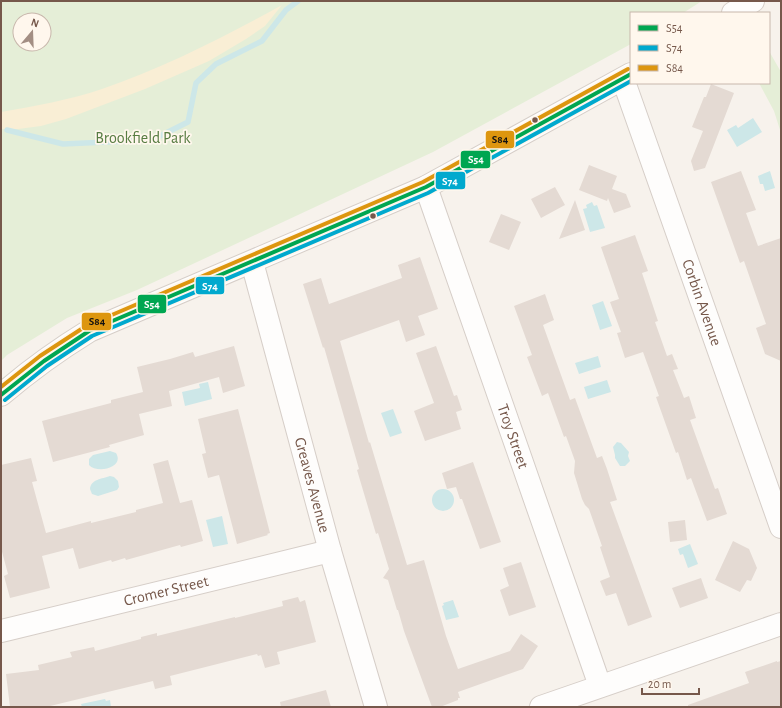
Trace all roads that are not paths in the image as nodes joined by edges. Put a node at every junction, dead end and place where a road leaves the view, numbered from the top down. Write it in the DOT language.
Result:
graph roads {
  1 [pos="753,1"];
  2 [pos="735,12"];
  3 [pos="627,77"];
  4 [pos="426,187"];
  5 [pos="252,262"];
  6 [pos="1,395"];
  7 [pos="781,526"];
  8 [pos="330,550"];
  9 [pos="781,624"];
  10 [pos="1,631"];
  11 [pos="600,686"];
  12 [pos="376,707"];
  13 [pos="541,707"];
  1 -- 2 [label="street"];
  3 -- 4 [label="street"];
  3 -- 7 [label="street, Corbin Avenue"];
  4 -- 5 [label="street"];
  4 -- 11 [label="street, Troy Street"];
  5 -- 6 [label="street"];
  5 -- 8 [label="street, Greaves Avenue"];
  8 -- 10 [label="street, Cromer Street"];
  8 -- 12 [label="street, Greaves Avenue"];
  9 -- 11 [label="street"];
  11 -- 13 [label="street"];
}
